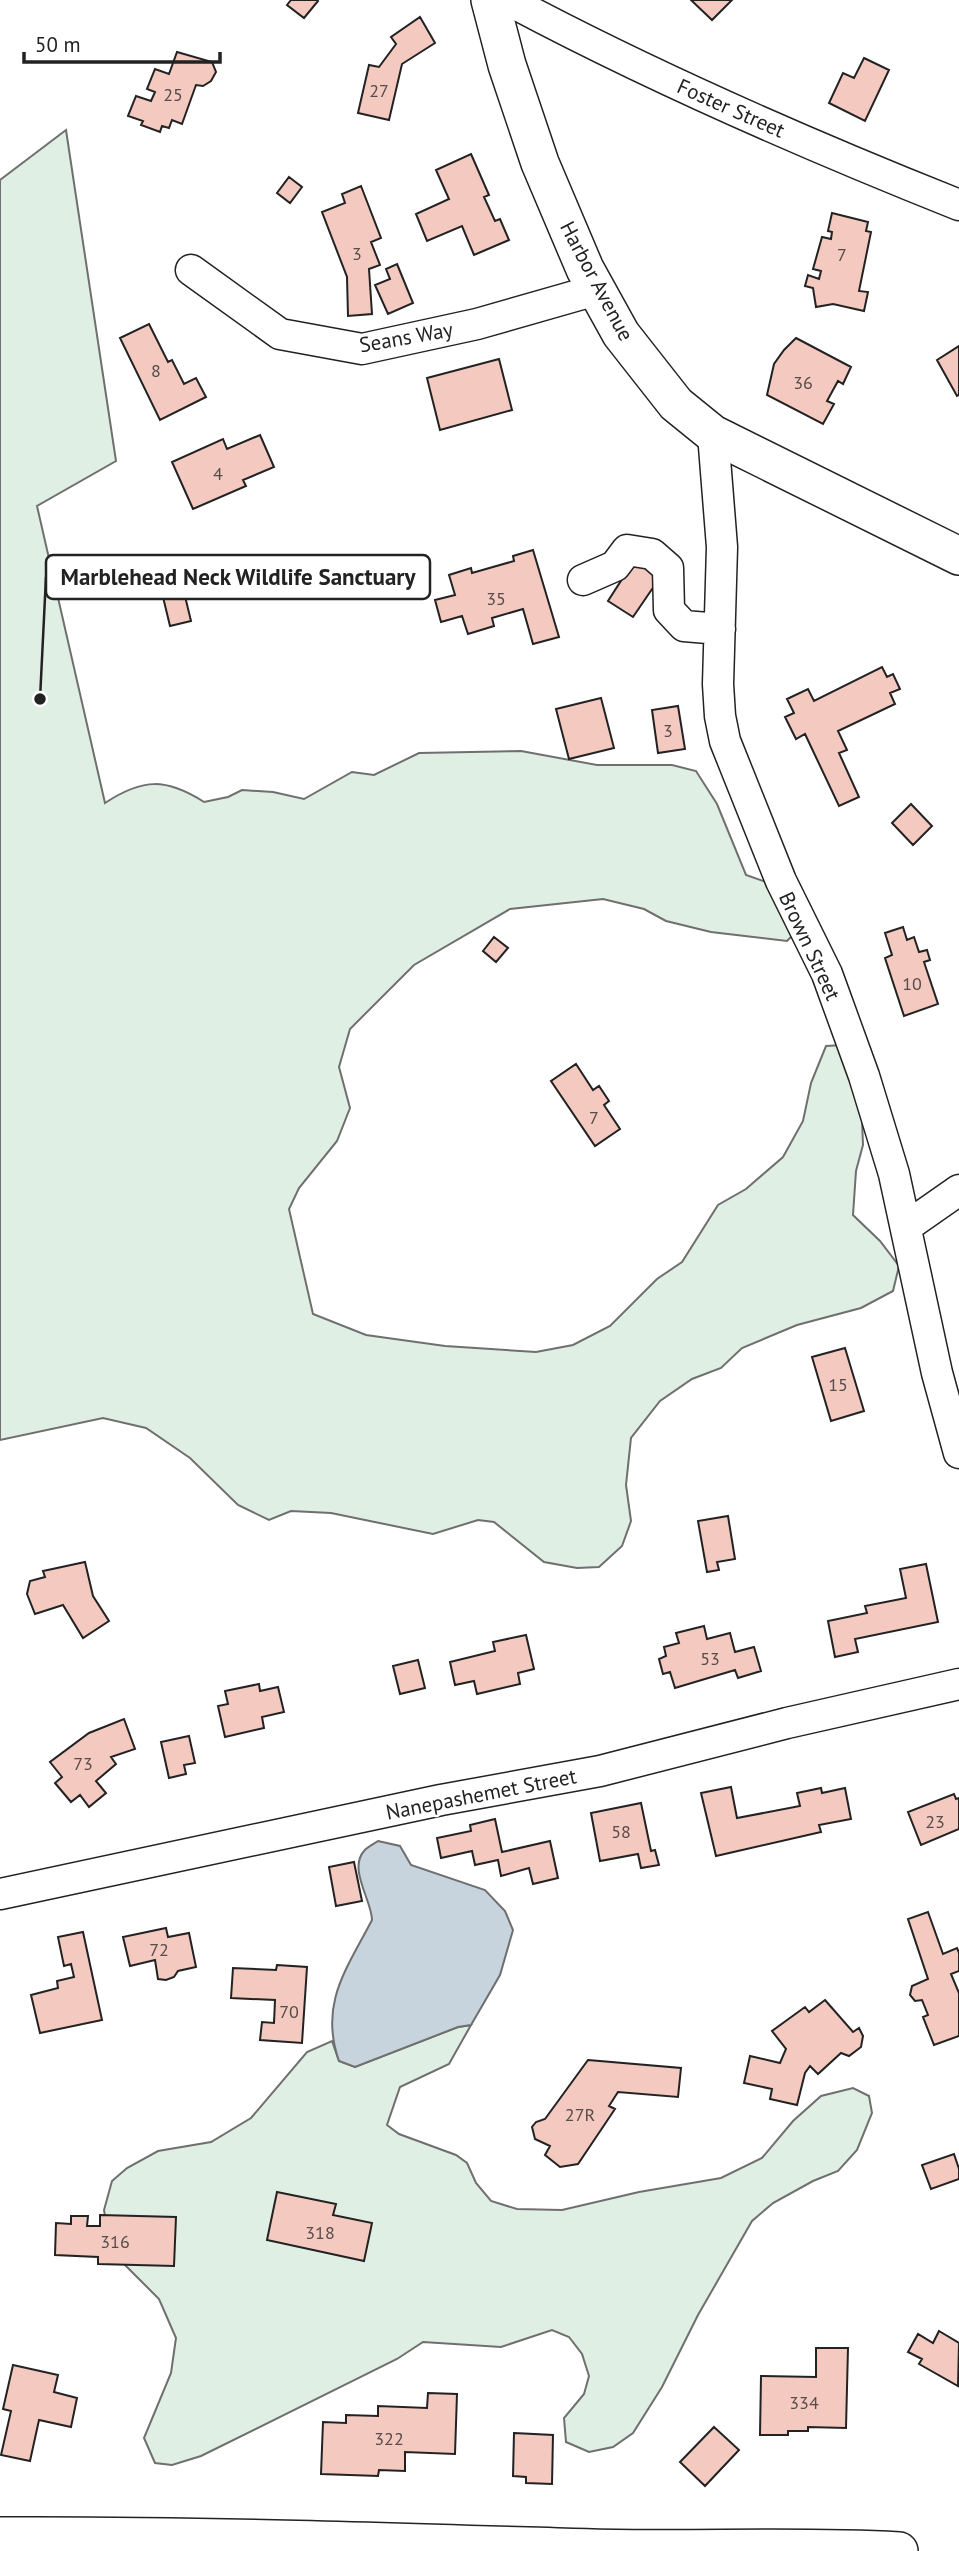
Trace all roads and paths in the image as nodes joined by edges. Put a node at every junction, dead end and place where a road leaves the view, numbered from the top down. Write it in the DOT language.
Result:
graph roads {
  1 [pos="490,0"];
  2 [pos="508,0"];
  3 [pos="959,205"];
  4 [pos="191,270"];
  5 [pos="596,290"];
  6 [pos="713,435"];
  7 [pos="959,556"];
  8 [pos="583,580"];
  9 [pos="720,629"];
  10 [pos="959,1190"];
  11 [pos="906,1227"];
  12 [pos="959,1453"];
  13 [pos="959,1685"];
  14 [pos="0,1894"];
  15 [pos="0,2536"];
  16 [pos="81,2543"];
  17 [pos="605,2550"];
  18 [pos="899,2551"];
  1 -- 5 [label="main road, Harbor Avenue"];
  2 -- 3 [label="street, Foster Street"];
  4 -- 5 [label="street, Seans Way"];
  5 -- 6 [label="main road, Harbor Avenue"];
  6 -- 7 [label="main road, Harbor Avenue"];
  6 -- 9 [label="street, Brown Street"];
  8 -- 9 [label="street"];
  9 -- 11 [label="street, Brown Street"];
  10 -- 11 [label="street"];
  11 -- 12 [label="street, Brown Street"];
  13 -- 14 [label="street, Nanepashemet Street"];
  15 -- 16 [label="main road"];
  16 -- 17 [label="main road"];
  17 -- 18 [label="main road"];
}
